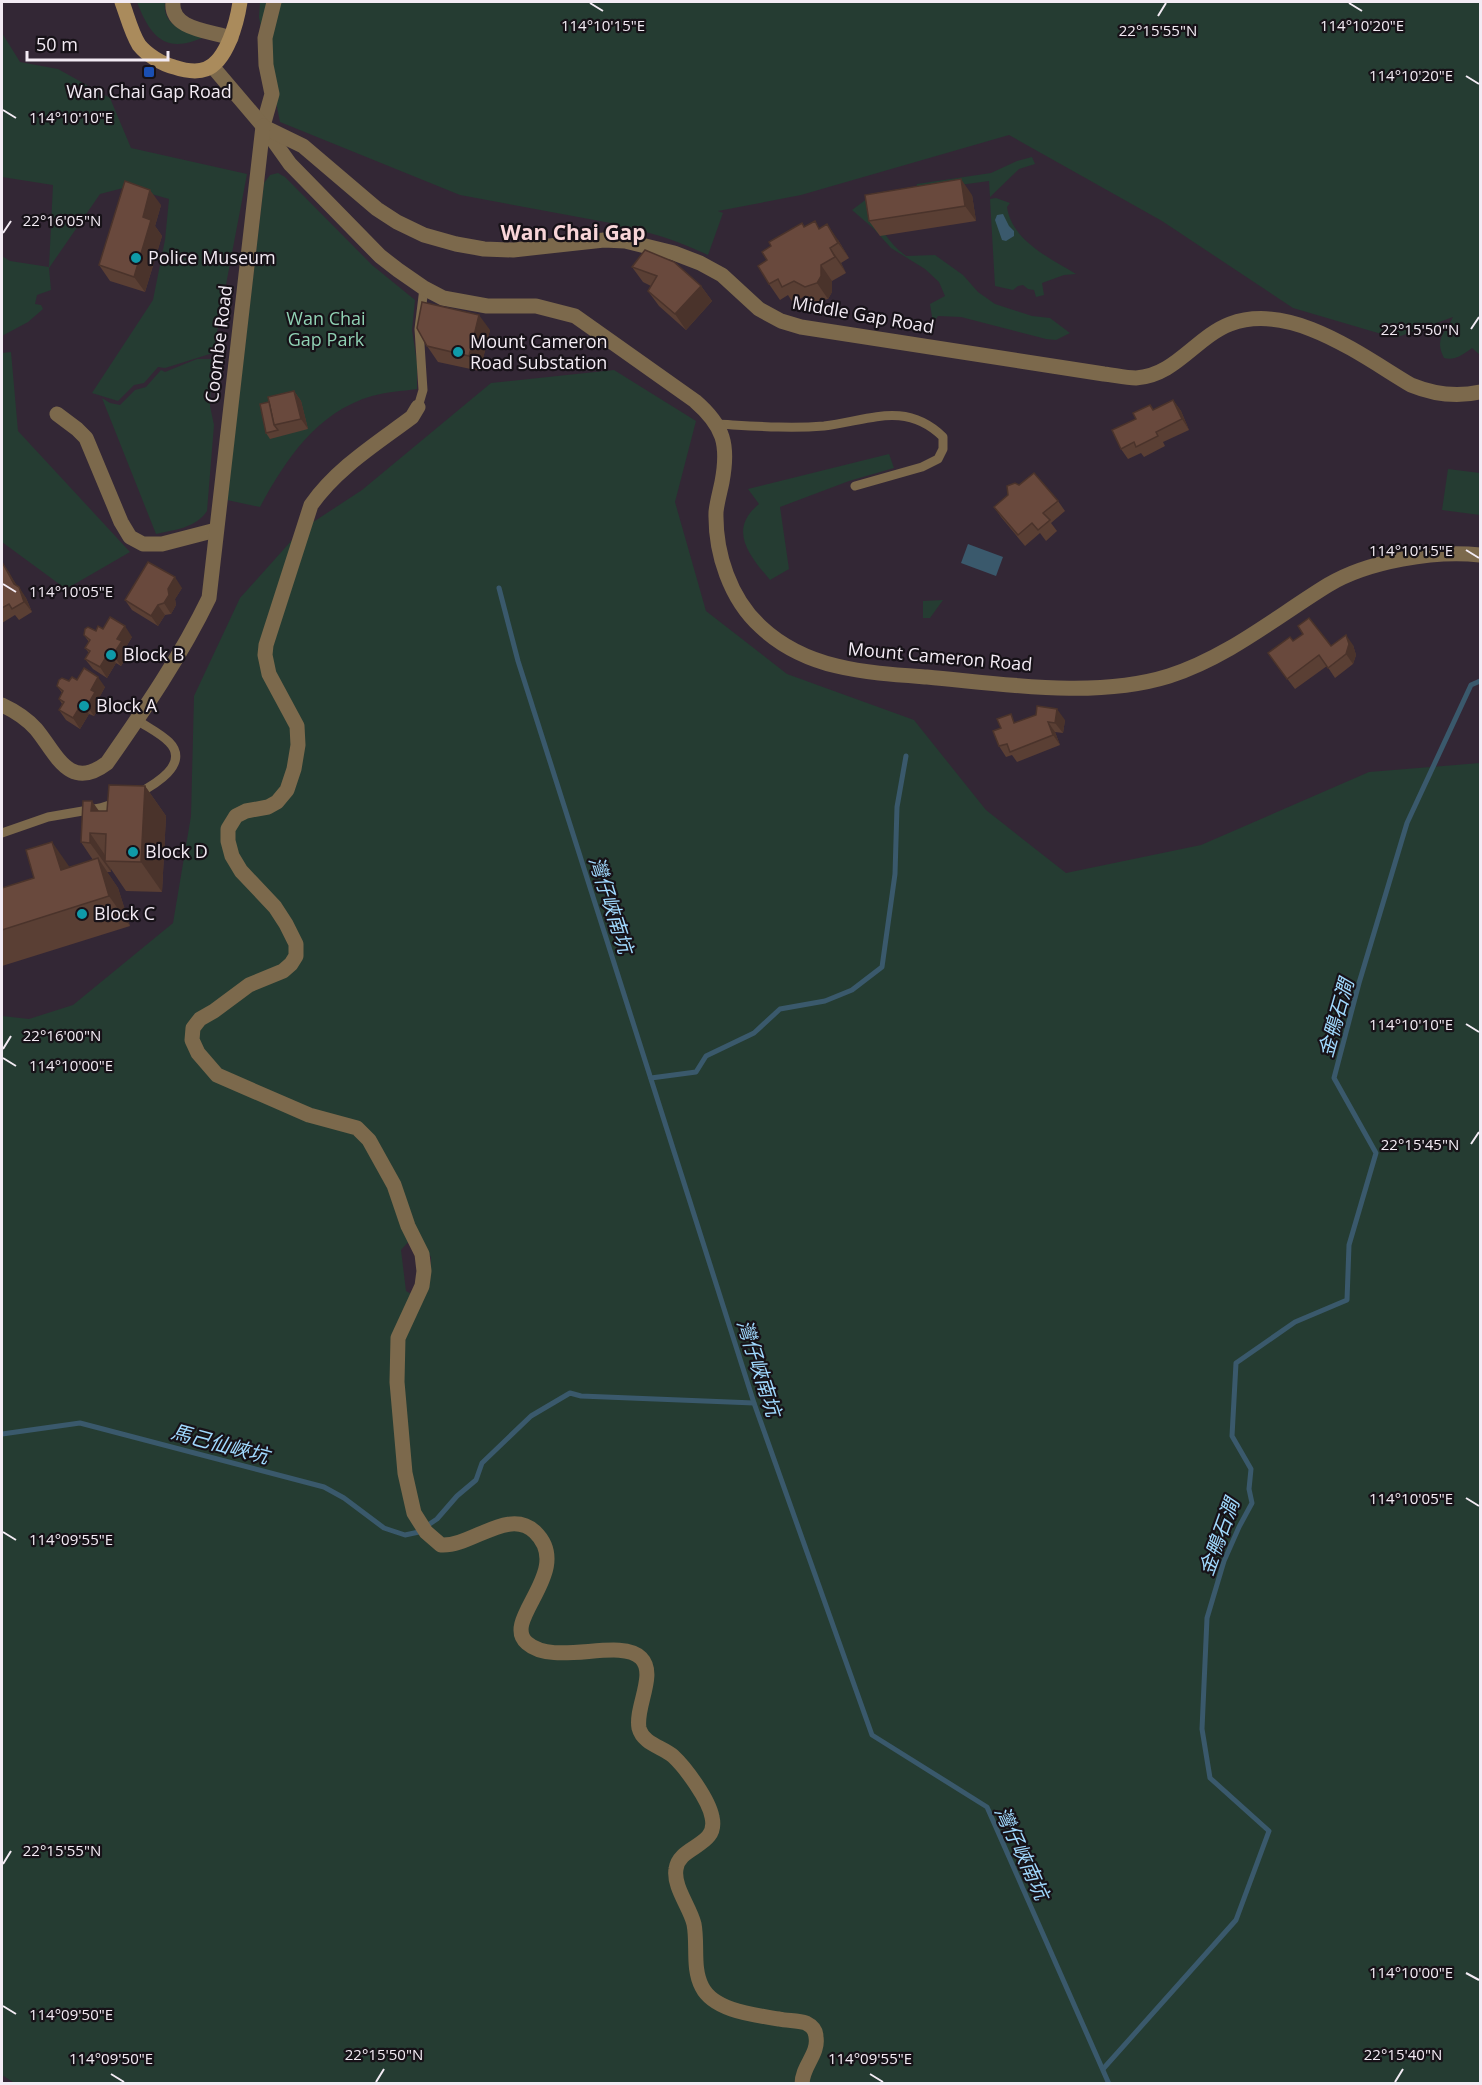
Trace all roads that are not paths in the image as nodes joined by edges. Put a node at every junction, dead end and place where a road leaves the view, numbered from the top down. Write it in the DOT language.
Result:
graph roads {
  1 [pos="122,2"];
  2 [pos="173,2"];
  3 [pos="240,2"];
  4 [pos="274,2"];
  5 [pos="231,38"];
  6 [pos="212,66"];
  7 [pos="264,126"];
  8 [pos="424,288"];
  9 [pos="1480,392"];
  10 [pos="418,407"];
  11 [pos="57,414"];
  12 [pos="717,424"];
  13 [pos="855,486"];
  14 [pos="216,530"];
  15 [pos="1480,555"];
  16 [pos="2,705"];
  17 [pos="137,720"];
  18 [pos="2,833"];
  19 [pos="802,2084"];
  1 -- 6 [label="main road"];
  2 -- 5 [label="street"];
  3 -- 5 [label="main road"];
  4 -- 7 [label="street, Coombe Road"];
  5 -- 6 [label="main road"];
  6 -- 7 [label="street, Mount Cameron Road"];
  7 -- 8 [label="street, Mount Cameron Road"];
  7 -- 9 [label="street, Middle Gap Road"];
  7 -- 14 [label="street, Coombe Road"];
  8 -- 10 [label="lane"];
  8 -- 12 [label="street, Mount Cameron Road"];
  10 -- 19 [label="street"];
  11 -- 14 [label="street"];
  12 -- 13 [label="lane"];
  12 -- 15 [label="street, Mount Cameron Road"];
  14 -- 17 [label="street, Coombe Road"];
  16 -- 17 [label="street, Coombe Road"];
  17 -- 18 [label="lane"];
}
